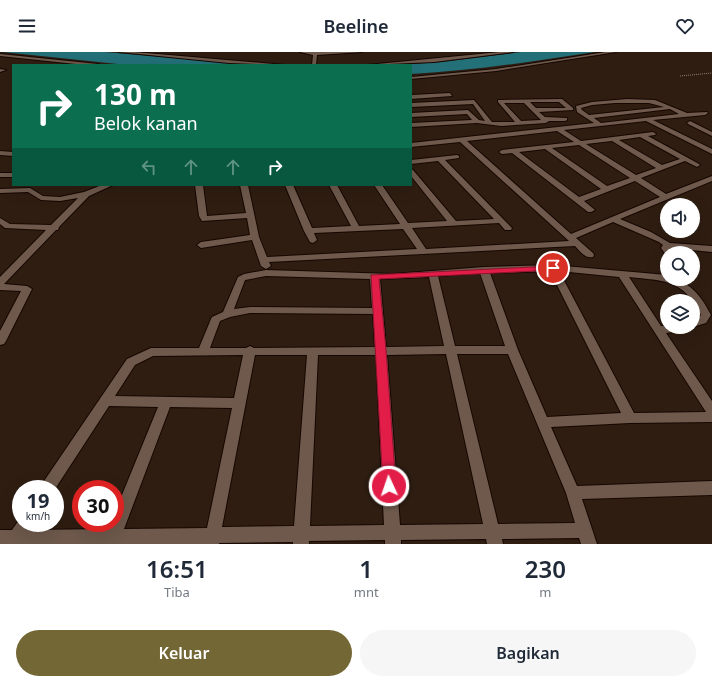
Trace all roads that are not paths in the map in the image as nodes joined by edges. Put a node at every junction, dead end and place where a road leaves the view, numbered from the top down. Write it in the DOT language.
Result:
graph roads {
  1 [pos="122,52"];
  2 [pos="128,52"];
  3 [pos="170,52"];
  4 [pos="302,52"];
  5 [pos="360,52"];
  6 [pos="511,52"];
  7 [pos="614,52"];
  8 [pos="314,53"];
  9 [pos="0,55"];
  10 [pos="161,56"];
  11 [pos="185,58"];
  12 [pos="178,62"];
  13 [pos="88,64"];
  14 [pos="269,64"];
  15 [pos="314,64"];
  16 [pos="385,64"];
  17 [pos="412,78"];
  18 [pos="450,95"];
  19 [pos="412,97"];
  20 [pos="525,101"];
  21 [pos="458,103"];
  22 [pos="412,105"];
  23 [pos="670,108"];
  24 [pos="534,110"];
  25 [pos="468,112"];
  26 [pos="705,114"];
  27 [pos="412,115"];
  28 [pos="686,116"];
  29 [pos="588,117"];
  30 [pos="544,119"];
  31 [pos="565,119"];
  32 [pos="648,120"];
  33 [pos="477,121"];
  34 [pos="518,122"];
  35 [pos="690,123"];
  36 [pos="490,124"];
  37 [pos="412,125"];
  38 [pos="601,125"];
  39 [pos="712,127"];
  40 [pos="558,129"];
  41 [pos="701,129"];
  42 [pos="653,134"];
  43 [pos="712,134"];
  44 [pos="642,136"];
  45 [pos="613,139"];
  46 [pos="462,140"];
  47 [pos="580,143"];
  48 [pos="412,145"];
  49 [pos="547,147"];
  50 [pos="514,151"];
  51 [pos="502,152"];
  52 [pos="712,152"];
  53 [pos="0,153"];
  54 [pos="12,154"];
  55 [pos="458,157"];
  56 [pos="440,159"];
  57 [pos="685,159"];
  58 [pos="412,162"];
  59 [pos="697,165"];
  60 [pos="662,168"];
  61 [pos="412,173"];
  62 [pos="0,175"];
  63 [pos="12,175"];
  64 [pos="635,178"];
  65 [pos="712,178"];
  66 [pos="106,186"];
  67 [pos="199,186"];
  68 [pos="244,186"];
  69 [pos="289,186"];
  70 [pos="334,186"];
  71 [pos="379,186"];
  72 [pos="606,189"];
  73 [pos="0,191"];
  74 [pos="86,194"];
  75 [pos="667,198"];
  76 [pos="578,200"];
  77 [pos="660,201"];
  78 [pos="591,210"];
  79 [pos="250,214"];
  80 [pos="614,219"];
  81 [pos="0,220"];
  82 [pos="500,221"];
  83 [pos="453,223"];
  84 [pos="405,226"];
  85 [pos="55,228"];
  86 [pos="356,228"];
  87 [pos="508,228"];
  88 [pos="308,231"];
  89 [pos="256,237"];
  90 [pos="313,240"];
  91 [pos="573,240"];
  92 [pos="201,245"];
  93 [pos="665,246"];
  94 [pos="700,249"];
  95 [pos="712,249"];
  96 [pos="423,252"];
  97 [pos="590,255"];
  98 [pos="553,268"];
  99 [pos="484,270"];
  100 [pos="621,273"];
  101 [pos="433,274"];
  102 [pos="374,277"];
  103 [pos="660,277"];
  104 [pos="0,283"];
  105 [pos="0,286"];
  106 [pos="684,286"];
  107 [pos="691,294"];
  108 [pos="700,304"];
  109 [pos="378,312"];
  110 [pos="227,314"];
  111 [pos="700,322"];
  112 [pos="658,330"];
  113 [pos="0,341"];
  114 [pos="204,350"];
  115 [pos="250,350"];
  116 [pos="313,350"];
  117 [pos="381,350"];
  118 [pos="449,350"];
  119 [pos="512,350"];
  120 [pos="105,401"];
  121 [pos="166,401"];
  122 [pos="239,403"];
  123 [pos="712,411"];
  124 [pos="712,417"];
  125 [pos="630,418"];
  126 [pos="543,422"];
  127 [pos="53,480"];
  128 [pos="712,488"];
  129 [pos="573,493"];
  130 [pos="17,532"];
  131 [pos="493,537"];
  132 [pos="587,537"];
  133 [pos="392,538"];
  134 [pos="302,539"];
  135 [pos="9,540"];
  136 [pos="111,540"];
  137 [pos="211,540"];
  1 -- 2 [label="street"];
  2 -- 10 [label="street"];
  3 -- 10 [label="street"];
  4 -- 8 [label="street"];
  5 -- 8 [label="street"];
  6 -- 16 [label="street"];
  7 -- 17 [label="street"];
  8 -- 15 [label="street"];
  9 -- 13 [label="street"];
  10 -- 11 [label="street"];
  11 -- 12 [label="street"];
  11 -- 14 [label="street"];
  18 -- 19 [label="street"];
  20 -- 24 [label="street"];
  20 -- 24 [label="street"];
  20 -- 34 [label="street"];
  21 -- 22 [label="street"];
  21 -- 25 [label="street"];
  21 -- 36 [label="street"];
  23 -- 28 [label="street"];
  23 -- 29 [label="street"];
  23 -- 29 [label="street"];
  24 -- 30 [label="street"];
  25 -- 27 [label="street"];
  25 -- 33 [label="street"];
  26 -- 28 [label="street"];
  28 -- 32 [label="street"];
  29 -- 38 [label="street"];
  30 -- 31 [label="street"];
  30 -- 34 [label="street"];
  32 -- 38 [label="street"];
  32 -- 52 [label="street"];
  33 -- 36 [label="street"];
  33 -- 37 [label="street"];
  34 -- 36 [label="street"];
  35 -- 41 [label="street"];
  38 -- 40 [label="street"];
  39 -- 41 [label="street"];
  40 -- 46 [label="street"];
  40 -- 47 [label="street"];
  41 -- 43 [label="street"];
  42 -- 44 [label="street"];
  44 -- 45 [label="street"];
  44 -- 57 [label="street"];
  45 -- 47 [label="street"];
  45 -- 60 [label="street"];
  46 -- 48 [label="street"];
  46 -- 91 [label="street"];
  47 -- 49 [label="street"];
  47 -- 64 [label="street"];
  49 -- 50 [label="street"];
  49 -- 72 [label="street"];
  50 -- 51 [label="street"];
  50 -- 76 [label="street"];
  53 -- 54 [label="street"];
  55 -- 56 [label="street"];
  56 -- 58 [label="street"];
  56 -- 82 [label="street"];
  57 -- 59 [label="street"];
  57 -- 60 [label="street"];
  60 -- 64 [label="street"];
  61 -- 83 [label="street"];
  62 -- 63 [label="street"];
  64 -- 72 [label="street"];
  64 -- 75 [label="street"];
  65 -- 75 [label="street"];
  66 -- 74 [label="street"];
  67 -- 79 [label="street"];
  68 -- 79 [label="street"];
  69 -- 88 [label="street"];
  70 -- 86 [label="street"];
  71 -- 84 [label="street"];
  72 -- 76 [label="street"];
  73 -- 74 [label="street"];
  74 -- 85 [label="street"];
  76 -- 78 [label="street"];
  77 -- 80 [label="street"];
  79 -- 89 [label="street"];
  80 -- 91 [label="street"];
  80 -- 93 [label="street"];
  81 -- 85 [label="street"];
  82 -- 83 [label="street"];
  82 -- 87 [label="street"];
  83 -- 84 [label="street"];
  84 -- 86 [label="street"];
  84 -- 96 [label="street"];
  85 -- 104 [label="street"];
  86 -- 88 [label="street"];
  88 -- 90 [label="street"];
  89 -- 92 [label="street"];
  89 -- 96 [label="street"];
  91 -- 96 [label="street"];
  91 -- 97 [label="street"];
  94 -- 95 [label="street"];
  98 -- 99 [label="street"];
  98 -- 100 [label="street"];
  98 -- 125 [label="street"];
  99 -- 101 [label="street"];
  99 -- 119 [label="street"];
  100 -- 103 [label="street"];
  100 -- 112 [label="street"];
  101 -- 102 [label="street"];
  101 -- 118 [label="street"];
  102 -- 109 [label="street"];
  102 -- 110 [label="street"];
  105 -- 113 [label="street"];
  106 -- 107 [label="street"];
  108 -- 111 [label="street"];
  109 -- 110 [label="street"];
  109 -- 117 [label="street"];
  110 -- 114 [label="street"];
  112 -- 123 [label="street"];
  114 -- 115 [label="street"];
  114 -- 120 [label="street"];
  115 -- 116 [label="street"];
  115 -- 122 [label="street"];
  116 -- 117 [label="street"];
  116 -- 134 [label="street"];
  117 -- 118 [label="street"];
  117 -- 133 [label="street"];
  118 -- 119 [label="street"];
  118 -- 131 [label="street"];
  119 -- 126 [label="street"];
  120 -- 121 [label="street"];
  120 -- 127 [label="street"];
  121 -- 122 [label="street"];
  121 -- 136 [label="street"];
  122 -- 137 [label="street"];
  124 -- 125 [label="street"];
  125 -- 126 [label="street"];
  126 -- 129 [label="street"];
  128 -- 129 [label="street"];
  129 -- 132 [label="street"];
  130 -- 135 [label="street"];
  131 -- 132 [label="street"];
  131 -- 133 [label="street"];
  133 -- 134 [label="street"];
  134 -- 137 [label="street"];
  135 -- 136 [label="street"];
  136 -- 137 [label="street"];
}
